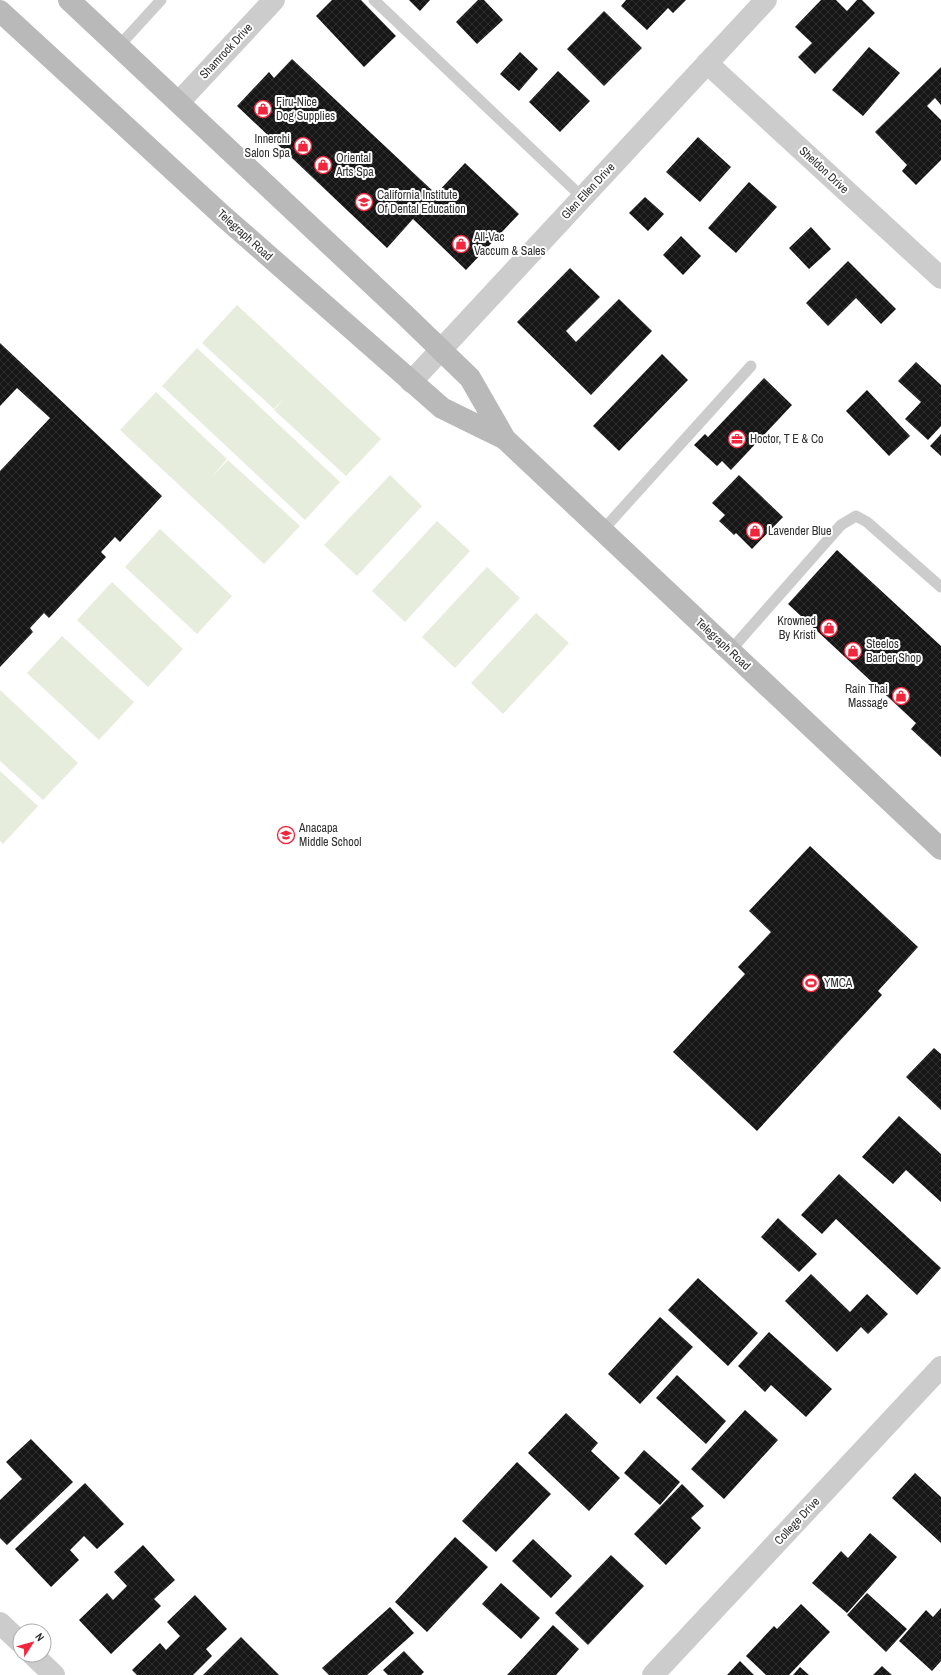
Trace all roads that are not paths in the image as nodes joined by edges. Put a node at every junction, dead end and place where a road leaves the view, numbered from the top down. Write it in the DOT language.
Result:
graph roads {
  1 [pos="69,0"];
  2 [pos="161,0"];
  3 [pos="274,0"];
  4 [pos="374,0"];
  5 [pos="766,0"];
  6 [pos="0,11"];
  7 [pos="119,46"];
  8 [pos="707,62"];
  9 [pos="179,102"];
  10 [pos="582,197"];
  11 [pos="941,278"];
  12 [pos="440,349"];
  13 [pos="751,366"];
  14 [pos="410,382"];
  15 [pos="505,439"];
  16 [pos="602,531"];
  17 [pos="941,587"];
  18 [pos="730,651"];
  19 [pos="941,849"];
  20 [pos="941,1367"];
  21 [pos="0,1623"];
  22 [pos="12,1634"];
  23 [pos="41,1663"];
  24 [pos="54,1675"];
  25 [pos="653,1675"];
  1 -- 7 [label="main road, Telegraph Road"];
  2 -- 7 [label="lane"];
  3 -- 9 [label="street, Shamrock Drive"];
  4 -- 10 [label="lane"];
  5 -- 8 [label="street, Glen Ellen Drive"];
  6 -- 14 [label="main road, Telegraph Road"];
  7 -- 9 [label="main road, Telegraph Road"];
  8 -- 10 [label="street, Glen Ellen Drive"];
  8 -- 11 [label="street, Sheldon Drive"];
  9 -- 12 [label="main road, Telegraph Road"];
  10 -- 12 [label="street, Glen Ellen Drive"];
  12 -- 14 [label="street, Glen Ellen Drive"];
  12 -- 15 [label="main road, Telegraph Road"];
  13 -- 16 [label="lane"];
  14 -- 15 [label="main road, Telegraph Road"];
  15 -- 16 [label="main road, Telegraph Road"];
  16 -- 18 [label="main road, Telegraph Road"];
  17 -- 18 [label="lane"];
  18 -- 19 [label="main road, Telegraph Road"];
  20 -- 25 [label="street, College Drive"];
  21 -- 22 [label="street"];
  23 -- 24 [label="street"];
}
